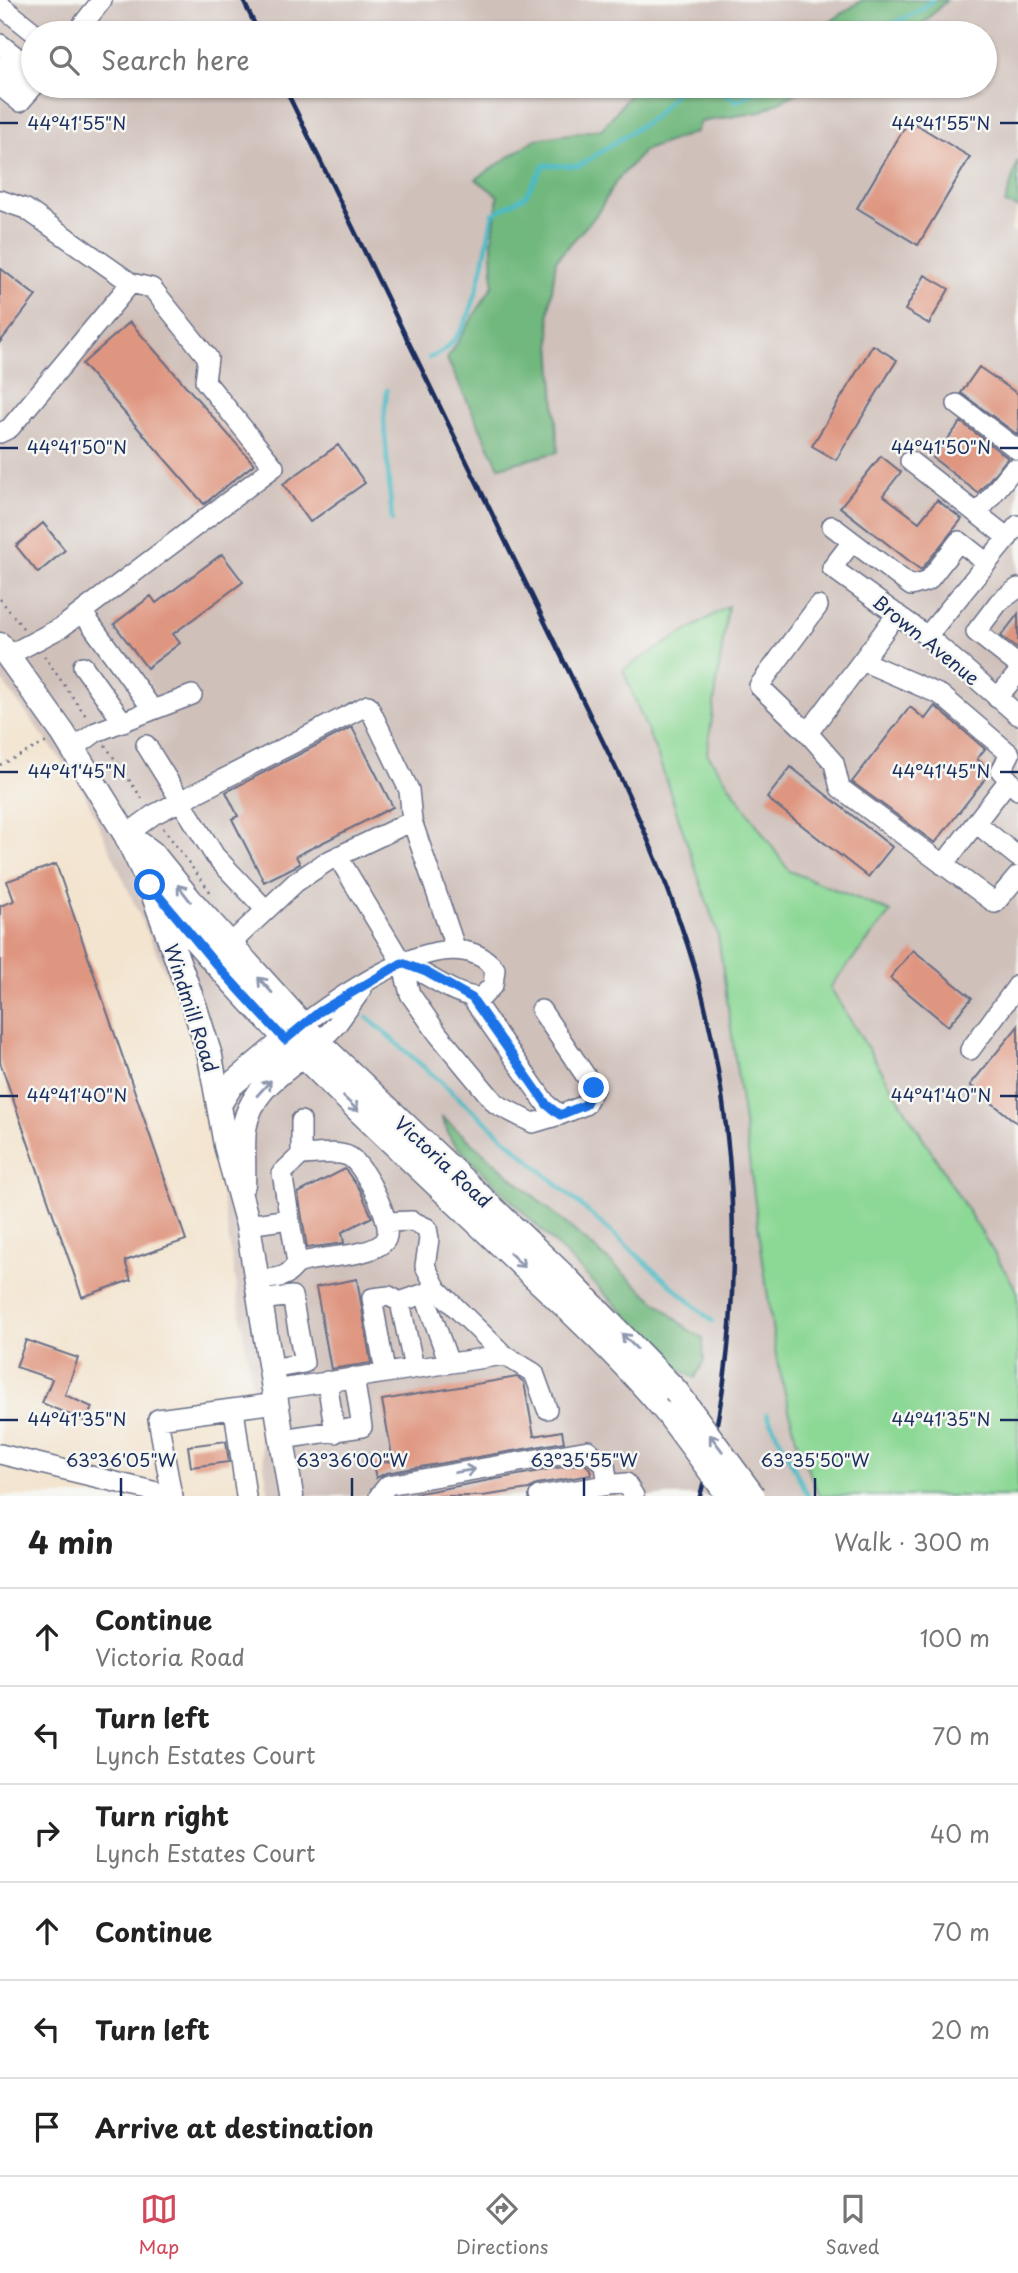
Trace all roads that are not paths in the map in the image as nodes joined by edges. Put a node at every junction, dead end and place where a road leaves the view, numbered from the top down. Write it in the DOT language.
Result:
graph roads {
  1 [pos="102,0"];
  2 [pos="0,5"];
  3 [pos="85,21"];
  4 [pos="21,22"];
  5 [pos="0,44"];
  6 [pos="21,61"];
  7 [pos="0,66"];
  8 [pos="21,80"];
  9 [pos="0,86"];
  10 [pos="24,98"];
  11 [pos="0,200"];
  12 [pos="131,283"];
  13 [pos="957,404"];
  14 [pos="0,433"];
  15 [pos="1016,460"];
  16 [pos="910,461"];
  17 [pos="977,514"];
  18 [pos="832,526"];
  19 [pos="1013,531"];
  20 [pos="852,542"];
  21 [pos="987,563"];
  22 [pos="1018,588"];
  23 [pos="818,606"];
  24 [pos="82,612"];
  25 [pos="897,614"];
  26 [pos="927,636"];
  27 [pos="5,650"];
  28 [pos="862,661"];
  29 [pos="1018,665"];
  30 [pos="83,666"];
  31 [pos="1018,673"];
  32 [pos="192,695"];
  33 [pos="1011,704"];
  34 [pos="153,710"];
  35 [pos="124,722"];
  36 [pos="808,733"];
  37 [pos="68,741"];
  38 [pos="146,745"];
  39 [pos="1013,786"];
  40 [pos="180,803"];
  41 [pos="412,821"];
  42 [pos="976,823"];
  43 [pos="127,835"];
  44 [pos="338,857"];
  45 [pos="1018,857"];
  46 [pos="943,865"];
  47 [pos="1018,876"];
  48 [pos="150,885"];
  49 [pos="265,909"];
  50 [pos="229,945"];
  51 [pos="456,950"];
  52 [pos="402,963"];
  53 [pos="1018,985"];
  54 [pos="472,998"];
  55 [pos="541,1010"];
  56 [pos="302,1041"];
  57 [pos="970,1051"];
  58 [pos="219,1104"];
  59 [pos="560,1115"];
  60 [pos="301,1121"];
  61 [pos="301,1155"];
  62 [pos="244,1214"];
  63 [pos="289,1219"];
  64 [pos="388,1222"];
  65 [pos="297,1263"];
  66 [pos="258,1290"];
  67 [pos="431,1293"];
  68 [pos="400,1302"];
  69 [pos="504,1355"];
  70 [pos="449,1363"];
  71 [pos="414,1368"];
  72 [pos="385,1372"];
  73 [pos="354,1377"];
  74 [pos="327,1381"];
  75 [pos="274,1387"];
  76 [pos="673,1403"];
  77 [pos="233,1409"];
  78 [pos="547,1409"];
  79 [pos="335,1433"];
  80 [pos="282,1439"];
  81 [pos="0,1454"];
  82 [pos="608,1485"];
  83 [pos="172,1496"];
  84 [pos="246,1496"];
  85 [pos="290,1496"];
  86 [pos="379,1496"];
  87 [pos="539,1496"];
  88 [pos="634,1496"];
  89 [pos="729,1496"];
  90 [pos="753,1496"];
  1 -- 3 [label="street"];
  2 -- 4 [label="street"];
  5 -- 6 [label="street"];
  7 -- 8 [label="street"];
  9 -- 10 [label="street"];
  11 -- 12 [label="street"];
  12 -- 14 [label="street"];
  12 -- 24 [label="street"];
  13 -- 15 [label="street"];
  15 -- 17 [label="street"];
  16 -- 17 [label="street"];
  17 -- 19 [label="street"];
  18 -- 20 [label="street"];
  19 -- 21 [label="street"];
  20 -- 21 [label="street"];
  20 -- 25 [label="street, Brown Avenue"];
  21 -- 26 [label="street"];
  22 -- 29 [label="street"];
  23 -- 36 [label="street"];
  24 -- 27 [label="street"];
  24 -- 34 [label="street"];
  25 -- 26 [label="street, Brown Avenue"];
  25 -- 28 [label="street"];
  26 -- 33 [label="street, Brown Avenue"];
  27 -- 37 [label="main road, Windmill Road"];
  28 -- 36 [label="street"];
  28 -- 39 [label="street"];
  30 -- 35 [label="street"];
  31 -- 33 [label="street"];
  32 -- 34 [label="street"];
  34 -- 35 [label="street"];
  35 -- 37 [label="street"];
  36 -- 46 [label="street"];
  37 -- 43 [label="main road, Windmill Road"];
  38 -- 40 [label="street"];
  39 -- 42 [label="street"];
  40 -- 41 [label="street"];
  40 -- 43 [label="street"];
  40 -- 49 [label="street"];
  41 -- 44 [label="street"];
  41 -- 51 [label="street"];
  42 -- 45 [label="street"];
  42 -- 46 [label="street"];
  43 -- 48 [label="main road, Windmill Road"];
  50 -- 43 [label="main road, Victoria Road, one-way"];
  44 -- 49 [label="street"];
  44 -- 52 [label="street"];
  46 -- 47 [label="street"];
  48 -- 56 [label="main road, Victoria Road"];
  48 -- 58 [label="main road, Windmill Road"];
  49 -- 50 [label="street"];
  56 -- 50 [label="main road, Victoria Road, one-way"];
  51 -- 52 [label="street"];
  51 -- 54 [label="street"];
  52 -- 54 [label="street"];
  52 -- 56 [label="street"];
  52 -- 59 [label="street"];
  53 -- 57 [label="street"];
  54 -- 59 [label="street"];
  55 -- 59 [label="street"];
  56 -- 58 [label="main road"];
  62 -- 56 [label="main road, Windmill Road, one-way"];
  56 -- 76 [label="main road, Victoria Road"];
  58 -- 62 [label="main road, Windmill Road"];
  60 -- 61 [label="street"];
  61 -- 63 [label="street"];
  61 -- 64 [label="street"];
  62 -- 63 [label="street"];
  62 -- 66 [label="main road, Windmill Road"];
  63 -- 65 [label="street"];
  64 -- 65 [label="street"];
  64 -- 67 [label="street"];
  65 -- 66 [label="street"];
  66 -- 75 [label="main road, Windmill Road"];
  66 -- 75 [label="street"];
  67 -- 68 [label="street"];
  67 -- 69 [label="street"];
  67 -- 70 [label="street"];
  68 -- 71 [label="street"];
  68 -- 72 [label="street"];
  69 -- 70 [label="street"];
  69 -- 78 [label="street"];
  70 -- 71 [label="street"];
  71 -- 72 [label="street"];
  72 -- 73 [label="street"];
  73 -- 74 [label="street"];
  73 -- 79 [label="street"];
  74 -- 75 [label="street"];
  74 -- 79 [label="street"];
  75 -- 77 [label="street"];
  75 -- 80 [label="main road, Windmill Road"];
  76 -- 89 [label="main road, Victoria Road, bridge"];
  90 -- 76 [label="main road, Victoria Road, one-way, bridge"];
  77 -- 83 [label="street"];
  77 -- 84 [label="street"];
  79 -- 80 [label="street"];
  80 -- 85 [label="main road, Windmill Road"];
  81 -- 83 [label="street"];
  86 -- 82 [label="street, one-way"];
  82 -- 87 [label="street"];
  82 -- 88 [label="street"];
}
